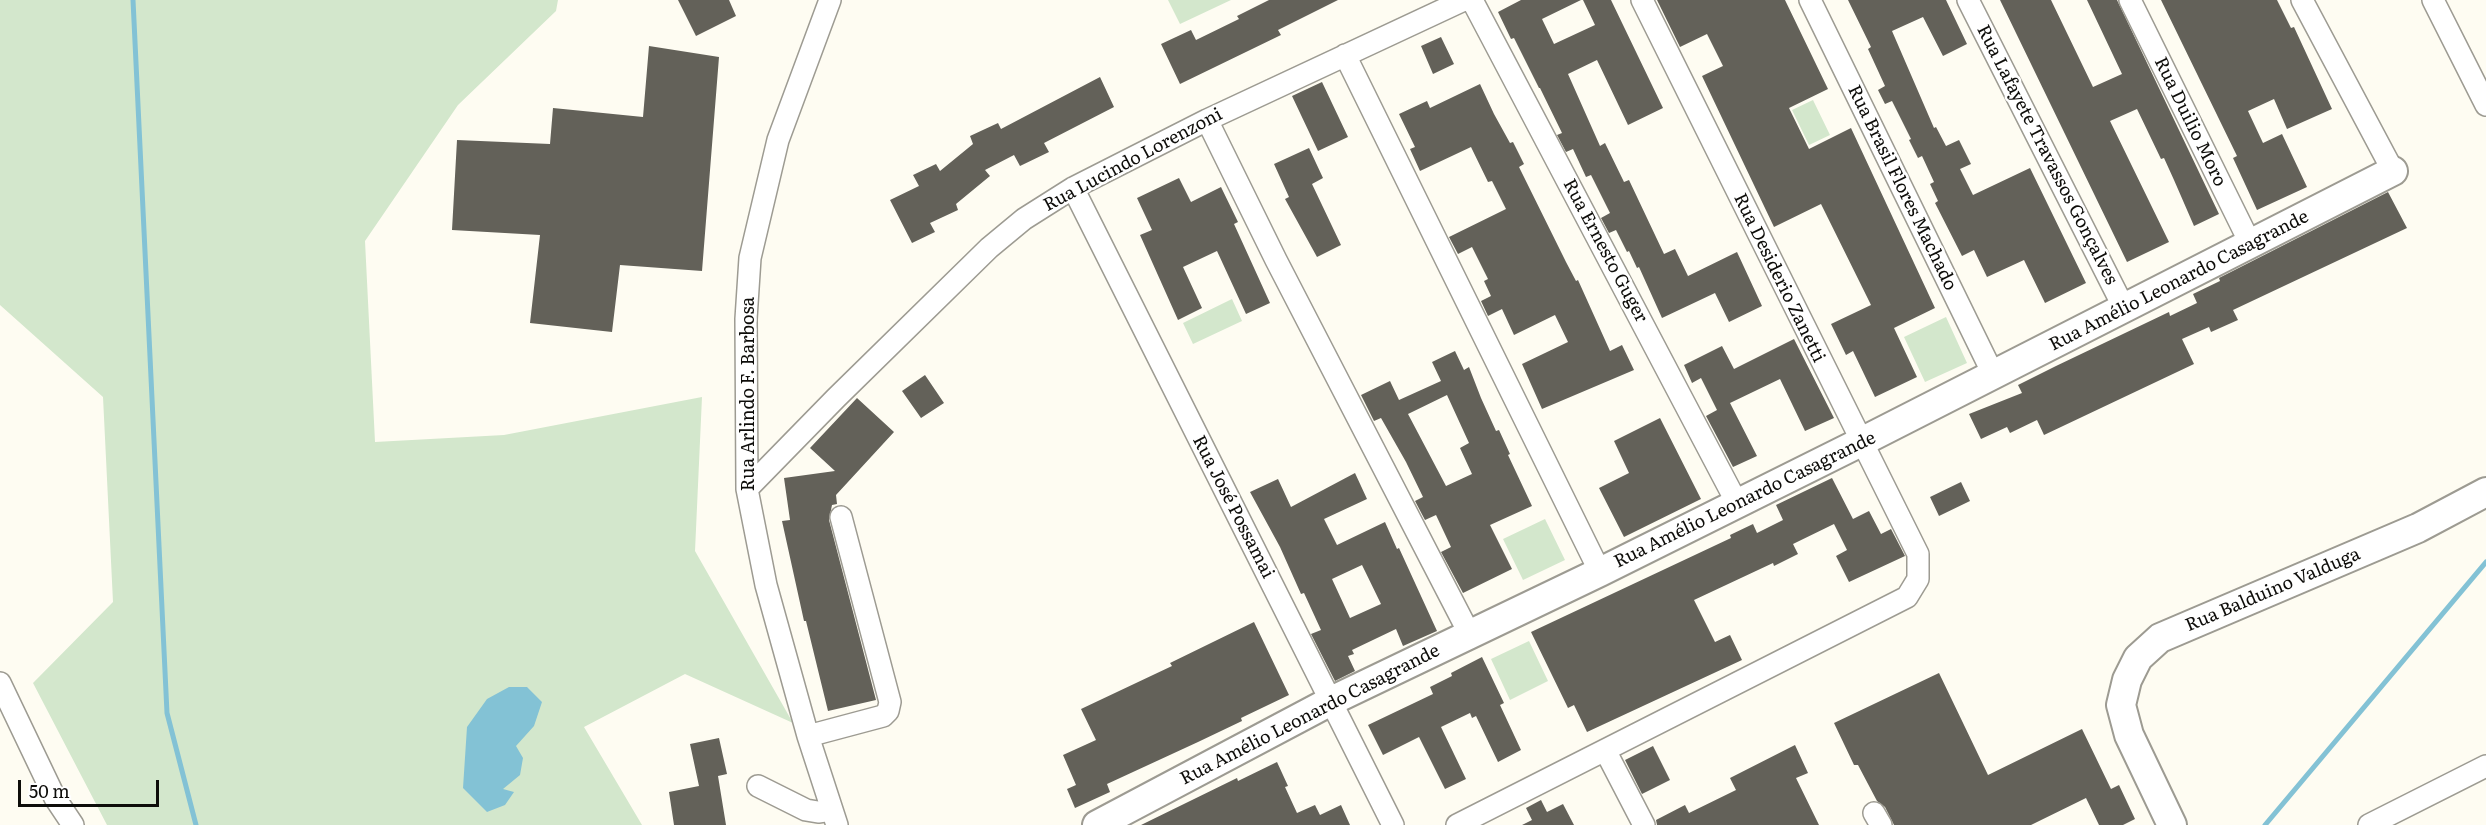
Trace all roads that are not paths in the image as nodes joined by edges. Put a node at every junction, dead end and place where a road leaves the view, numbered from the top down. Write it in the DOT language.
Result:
graph roads {
  1 [pos="830,0"];
  2 [pos="1464,0"];
  3 [pos="1472,0"];
  4 [pos="1642,0"];
  5 [pos="1810,0"];
  6 [pos="1968,0"];
  7 [pos="2130,0"];
  8 [pos="2302,0"];
  9 [pos="2433,0"];
  10 [pos="1345,56"];
  11 [pos="2486,105"];
  12 [pos="1208,120"];
  13 [pos="2393,171"];
  14 [pos="1072,188"];
  15 [pos="2250,243"];
  16 [pos="2125,310"];
  17 [pos="1994,376"];
  18 [pos="1861,442"];
  19 [pos="747,489"];
  20 [pos="2486,492"];
  21 [pos="1737,503"];
  22 [pos="841,517"];
  23 [pos="1600,572"];
  24 [pos="1470,635"];
  25 [pos="0,683"];
  26 [pos="1330,701"];
  27 [pos="808,736"];
  28 [pos="1605,750"];
  29 [pos="2486,766"];
  30 [pos="758,786"];
  31 [pos="835,817"];
  32 [pos="73,825"];
  33 [pos="1097,825"];
  34 [pos="1393,825"];
  35 [pos="1456,825"];
  36 [pos="1644,825"];
  37 [pos="2172,825"];
  38 [pos="2369,825"];
  1 -- 19 [label="street, Rua Arlindo F. Barbosa"];
  2 -- 10 [label="street, Rua Lucindo Lorenzoni"];
  3 -- 21 [label="street, Rua Ernesto Guger"];
  4 -- 18 [label="street, Rua Desiderio Zanetti"];
  5 -- 17 [label="street, Rua Brasil Flores Machado"];
  6 -- 16 [label="street, Rua Lafayete Travassos Gonçalves"];
  7 -- 15 [label="street, Rua Duilio Moro"];
  8 -- 13 [label="street"];
  9 -- 11 [label="street"];
  10 -- 12 [label="street, Rua Lucindo Lorenzoni"];
  10 -- 23 [label="street"];
  12 -- 14 [label="street, Rua Lucindo Lorenzoni"];
  12 -- 24 [label="street"];
  13 -- 15 [label="street, Rua Amélio Leonardo Casagrande"];
  14 -- 19 [label="street, Rua Lucindo Lorenzoni"];
  14 -- 26 [label="street, Rua José Possamai"];
  15 -- 16 [label="street, Rua Amélio Leonardo Casagrande"];
  16 -- 17 [label="street, Rua Amélio Leonardo Casagrande"];
  17 -- 18 [label="street, Rua Amélio Leonardo Casagrande"];
  18 -- 21 [label="street, Rua Amélio Leonardo Casagrande"];
  18 -- 28 [label="street, Rua Desiderio Zanetti"];
  19 -- 27 [label="street, Rua Arlindo F. Barbosa"];
  20 -- 37 [label="street, Rua Balduino Valduga"];
  21 -- 23 [label="street, Rua Amélio Leonardo Casagrande"];
  22 -- 27 [label="street"];
  23 -- 24 [label="street, Rua Amélio Leonardo Casagrande"];
  24 -- 26 [label="street, Rua Amélio Leonardo Casagrande"];
  25 -- 32 [label="street"];
  26 -- 33 [label="street, Rua Amélio Leonardo Casagrande"];
  26 -- 34 [label="street, Rua José Possamai"];
  27 -- 31 [label="street, Rua Arlindo F. Barbosa"];
  28 -- 35 [label="street"];
  28 -- 36 [label="street"];
  29 -- 38 [label="street"];
  30 -- 31 [label="street"];
}
